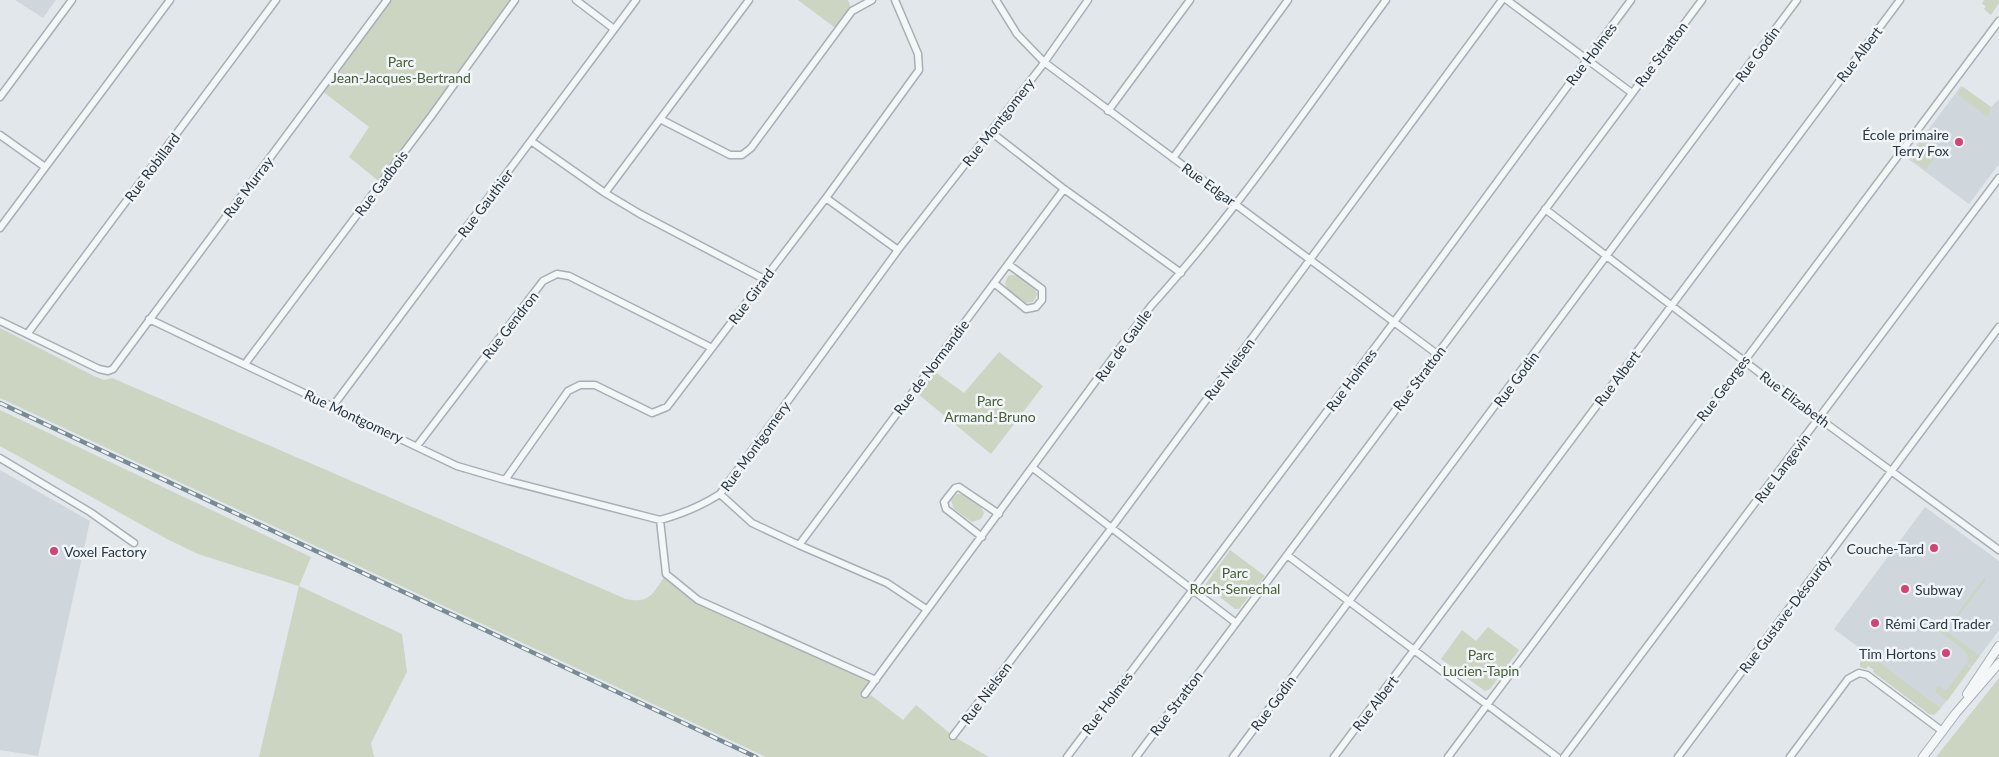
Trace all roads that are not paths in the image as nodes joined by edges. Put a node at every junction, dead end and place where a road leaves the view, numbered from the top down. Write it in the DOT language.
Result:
graph roads {
  1 [pos="72,0"];
  2 [pos="170,0"];
  3 [pos="276,0"];
  4 [pos="387,0"];
  5 [pos="515,0"];
  6 [pos="576,0"];
  7 [pos="636,0"];
  8 [pos="749,0"];
  9 [pos="872,0"];
  10 [pos="895,0"];
  11 [pos="996,0"];
  12 [pos="1088,0"];
  13 [pos="1190,0"];
  14 [pos="1288,0"];
  15 [pos="1386,0"];
  16 [pos="1502,0"];
  17 [pos="1507,0"];
  18 [pos="1631,0"];
  19 [pos="1702,0"];
  20 [pos="1797,0"];
  21 [pos="1900,0"];
  22 [pos="1999,21"];
  23 [pos="614,29"];
  24 [pos="1587,59"];
  25 [pos="1044,62"];
  26 [pos="1632,94"];
  27 [pos="0,97"];
  28 [pos="1108,111"];
  29 [pos="660,118"];
  30 [pos="991,132"];
  31 [pos="0,135"];
  32 [pos="531,141"];
  33 [pos="1173,158"];
  34 [pos="45,167"];
  35 [pos="1999,178"];
  36 [pos="1064,189"];
  37 [pos="605,193"];
  38 [pos="826,198"];
  39 [pos="1236,204"];
  40 [pos="1545,209"];
  41 [pos="0,228"];
  42 [pos="898,250"];
  43 [pos="1607,256"];
  44 [pos="1310,260"];
  45 [pos="1008,264"];
  46 [pos="1181,273"];
  47 [pos="764,279"];
  48 [pos="994,283"];
  49 [pos="1672,306"];
  50 [pos="149,320"];
  51 [pos="0,321"];
  52 [pos="1394,322"];
  53 [pos="1999,327"];
  54 [pos="28,333"];
  55 [pos="712,348"];
  56 [pos="1437,354"];
  57 [pos="1743,361"];
  58 [pos="245,364"];
  59 [pos="333,406"];
  60 [pos="1820,419"];
  61 [pos="417,446"];
  62 [pos="0,458"];
  63 [pos="1033,468"];
  64 [pos="1892,470"];
  65 [pos="505,480"];
  66 [pos="720,494"];
  67 [pos="999,514"];
  68 [pos="660,520"];
  69 [pos="1111,528"];
  70 [pos="982,537"];
  71 [pos="134,543"];
  72 [pos="799,545"];
  73 [pos="1999,550"];
  74 [pos="1287,555"];
  75 [pos="1193,589"];
  76 [pos="1349,602"];
  77 [pos="926,609"];
  78 [pos="1236,623"];
  79 [pos="1999,646"];
  80 [pos="1414,650"];
  81 [pos="1999,662"];
  82 [pos="876,680"];
  83 [pos="865,694"];
  84 [pos="1487,705"];
  85 [pos="1956,713"];
  86 [pos="1942,731"];
  87 [pos="953,736"];
  88 [pos="1067,757"];
  89 [pos="1136,757"];
  90 [pos="1233,757"];
  91 [pos="1334,757"];
  92 [pos="1448,757"];
  93 [pos="1557,757"];
  94 [pos="1564,757"];
  95 [pos="1678,757"];
  96 [pos="1790,757"];
  97 [pos="1924,757"];
  1 -- 27 [label="street"];
  2 -- 34 [label="street"];
  3 -- 54 [label="street, Rue Robillard"];
  4 -- 50 [label="street, Rue Murray"];
  5 -- 58 [label="street, Rue Gadbois"];
  6 -- 23 [label="street"];
  7 -- 23 [label="street, Rue Gauthier"];
  8 -- 29 [label="street"];
  9 -- 29 [label="street"];
  10 -- 38 [label="street, Rue Girard"];
  11 -- 25 [label="street, Rue Edgar"];
  12 -- 25 [label="street, Rue Montgomery"];
  13 -- 28 [label="street"];
  14 -- 33 [label="street"];
  15 -- 39 [label="street, Rue de Gaulle"];
  16 -- 44 [label="street, Rue Nielsen"];
  17 -- 24 [label="street"];
  18 -- 24 [label="street, Rue Holmes"];
  19 -- 26 [label="street, Rue Stratton"];
  20 -- 43 [label="street, Rue Godin"];
  21 -- 49 [label="street, Rue Albert"];
  22 -- 57 [label="street, Rue Georges"];
  23 -- 32 [label="street, Rue Gauthier"];
  24 -- 26 [label="street"];
  24 -- 52 [label="street, Rue Holmes"];
  25 -- 28 [label="street, Rue Edgar"];
  25 -- 30 [label="street, Rue Montgomery"];
  26 -- 40 [label="street, Rue Stratton"];
  28 -- 33 [label="street, Rue Edgar"];
  29 -- 37 [label="street"];
  30 -- 36 [label="street"];
  30 -- 42 [label="street, Rue Montgomery"];
  31 -- 34 [label="street"];
  32 -- 37 [label="street"];
  32 -- 59 [label="street, Rue Gauthier"];
  33 -- 39 [label="street, Rue Edgar"];
  34 -- 41 [label="street"];
  35 -- 60 [label="street, Rue Langevin"];
  36 -- 45 [label="street, Rue de Normandie"];
  36 -- 46 [label="street"];
  37 -- 47 [label="street"];
  38 -- 42 [label="street"];
  38 -- 47 [label="street, Rue Girard"];
  39 -- 44 [label="street, Rue Edgar"];
  39 -- 46 [label="street, Rue de Gaulle"];
  40 -- 43 [label="street, Rue Elizabeth"];
  40 -- 56 [label="street, Rue Stratton"];
  42 -- 66 [label="street, Rue Montgomery"];
  43 -- 49 [label="street, Rue Elizabeth"];
  43 -- 76 [label="street, Rue Godin"];
  44 -- 52 [label="street, Rue Edgar"];
  44 -- 69 [label="street, Rue Nielsen"];
  45 -- 48 [label="street, Rue de Normandie"];
  45 -- 48 [label="street"];
  46 -- 63 [label="street, Rue de Gaulle"];
  47 -- 55 [label="street, Rue Girard"];
  48 -- 72 [label="street, Rue de Normandie"];
  49 -- 57 [label="street, Rue Elizabeth"];
  49 -- 80 [label="street, Rue Albert"];
  50 -- 54 [label="street, Rue Murray"];
  50 -- 58 [label="street, Rue Montgomery"];
  51 -- 54 [label="street"];
  52 -- 56 [label="street, Rue Edgar"];
  52 -- 75 [label="street, Rue Holmes"];
  53 -- 64 [label="street, Rue Gustave-Désourdy"];
  55 -- 61 [label="street, Rue Gendron"];
  55 -- 65 [label="street, Rue Girard"];
  56 -- 74 [label="street, Rue Stratton"];
  57 -- 60 [label="street, Rue Elizabeth"];
  57 -- 84 [label="street, Rue Georges"];
  58 -- 59 [label="street, Rue Montgomery"];
  59 -- 61 [label="street, Rue Montgomery"];
  60 -- 64 [label="street, Rue Elizabeth"];
  60 -- 94 [label="street, Rue Langevin"];
  61 -- 65 [label="street, Rue Montgomery"];
  62 -- 71 [label="street"];
  63 -- 67 [label="street, Rue de Gaulle"];
  63 -- 69 [label="street"];
  64 -- 73 [label="street, Rue Elizabeth"];
  64 -- 95 [label="street, Rue Gustave-Désourdy"];
  65 -- 68 [label="street, Rue Montgomery"];
  66 -- 68 [label="street, Rue Montgomery"];
  66 -- 72 [label="street"];
  67 -- 70 [label="street, Rue de Gaulle"];
  67 -- 70 [label="street"];
  68 -- 82 [label="street"];
  69 -- 75 [label="street"];
  69 -- 87 [label="street, Rue Nielsen"];
  70 -- 77 [label="street, Rue de Gaulle"];
  72 -- 77 [label="street"];
  74 -- 76 [label="street"];
  74 -- 78 [label="street, Rue Stratton"];
  75 -- 78 [label="street"];
  75 -- 88 [label="street, Rue Holmes"];
  76 -- 80 [label="street"];
  76 -- 90 [label="street, Rue Godin"];
  77 -- 82 [label="street, Rue de Gaulle"];
  78 -- 89 [label="street, Rue Stratton"];
  79 -- 85 [label="street"];
  80 -- 84 [label="street"];
  80 -- 91 [label="street, Rue Albert"];
  81 -- 85 [label="street"];
  82 -- 83 [label="street, Rue de Gaulle"];
  84 -- 92 [label="street, Rue Georges"];
  84 -- 93 [label="street"];
  85 -- 86 [label="street"];
  86 -- 96 [label="street"];
  86 -- 97 [label="street"];
}
